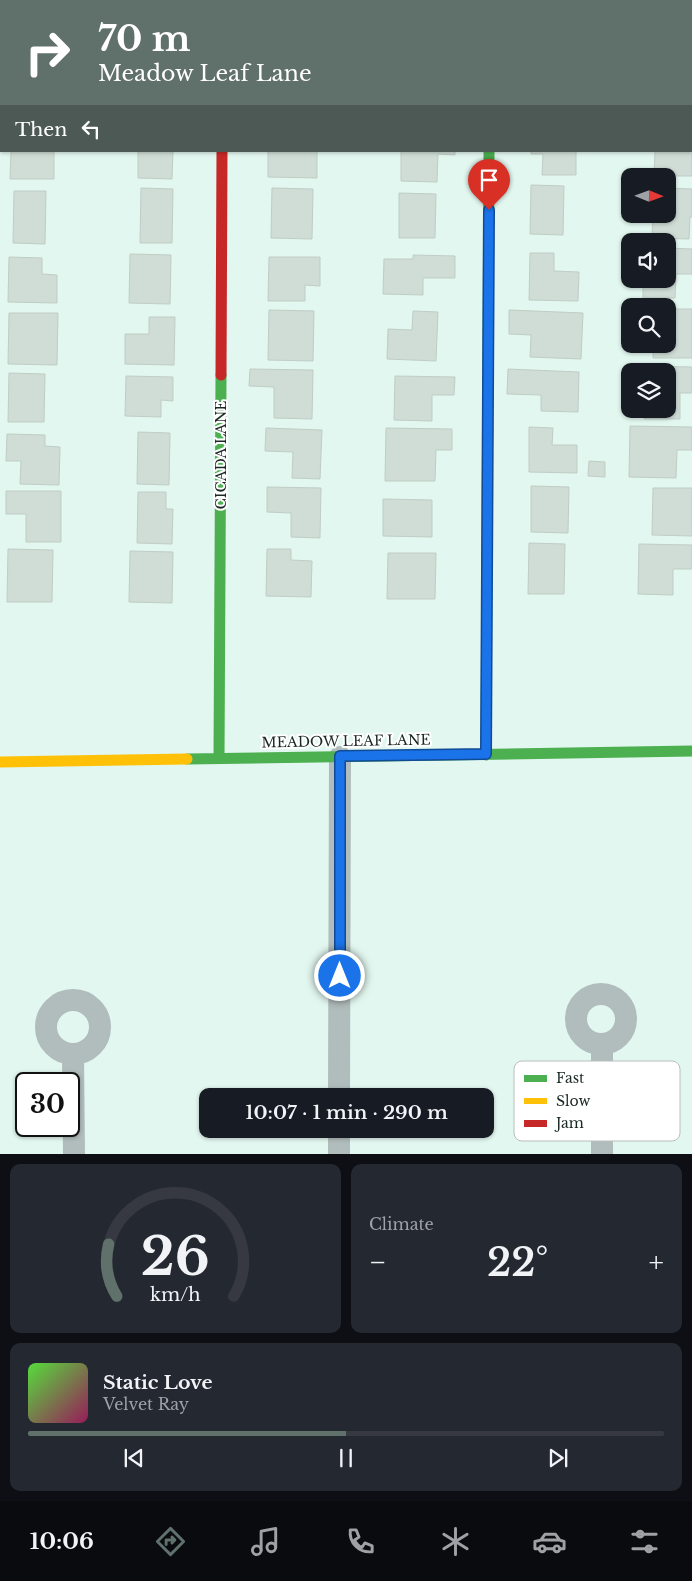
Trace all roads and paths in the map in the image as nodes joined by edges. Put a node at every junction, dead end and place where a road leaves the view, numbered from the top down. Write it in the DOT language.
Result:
graph roads {
  1 [pos="222,152"];
  2 [pos="489,152"];
  3 [pos="692,751"];
  4 [pos="486,754"];
  5 [pos="340,756"];
  6 [pos="219,758"];
  7 [pos="0,762"];
  8 [pos="602,1045"];
  9 [pos="73,1054"];
  10 [pos="602,1061"];
  11 [pos="339,1088"];
  12 [pos="339,1138"];
  13 [pos="602,1141"];
  14 [pos="74,1154"];
  15 [pos="339,1154"];
  16 [pos="602,1154"];
  1 -- 6 [label="street, CICADA LANE"];
  2 -- 4 [label="street"];
  3 -- 4 [label="street, MEADOW LEAF LANE"];
  4 -- 5 [label="street, MEADOW LEAF LANE"];
  5 -- 6 [label="street, MEADOW LEAF LANE"];
  5 -- 11 [label="street"];
  6 -- 7 [label="street, MEADOW LEAF LANE"];
  8 -- 10 [label="street"];
  9 -- 14 [label="street"];
  12 -- 15 [label="street"];
  13 -- 16 [label="street"];
}
